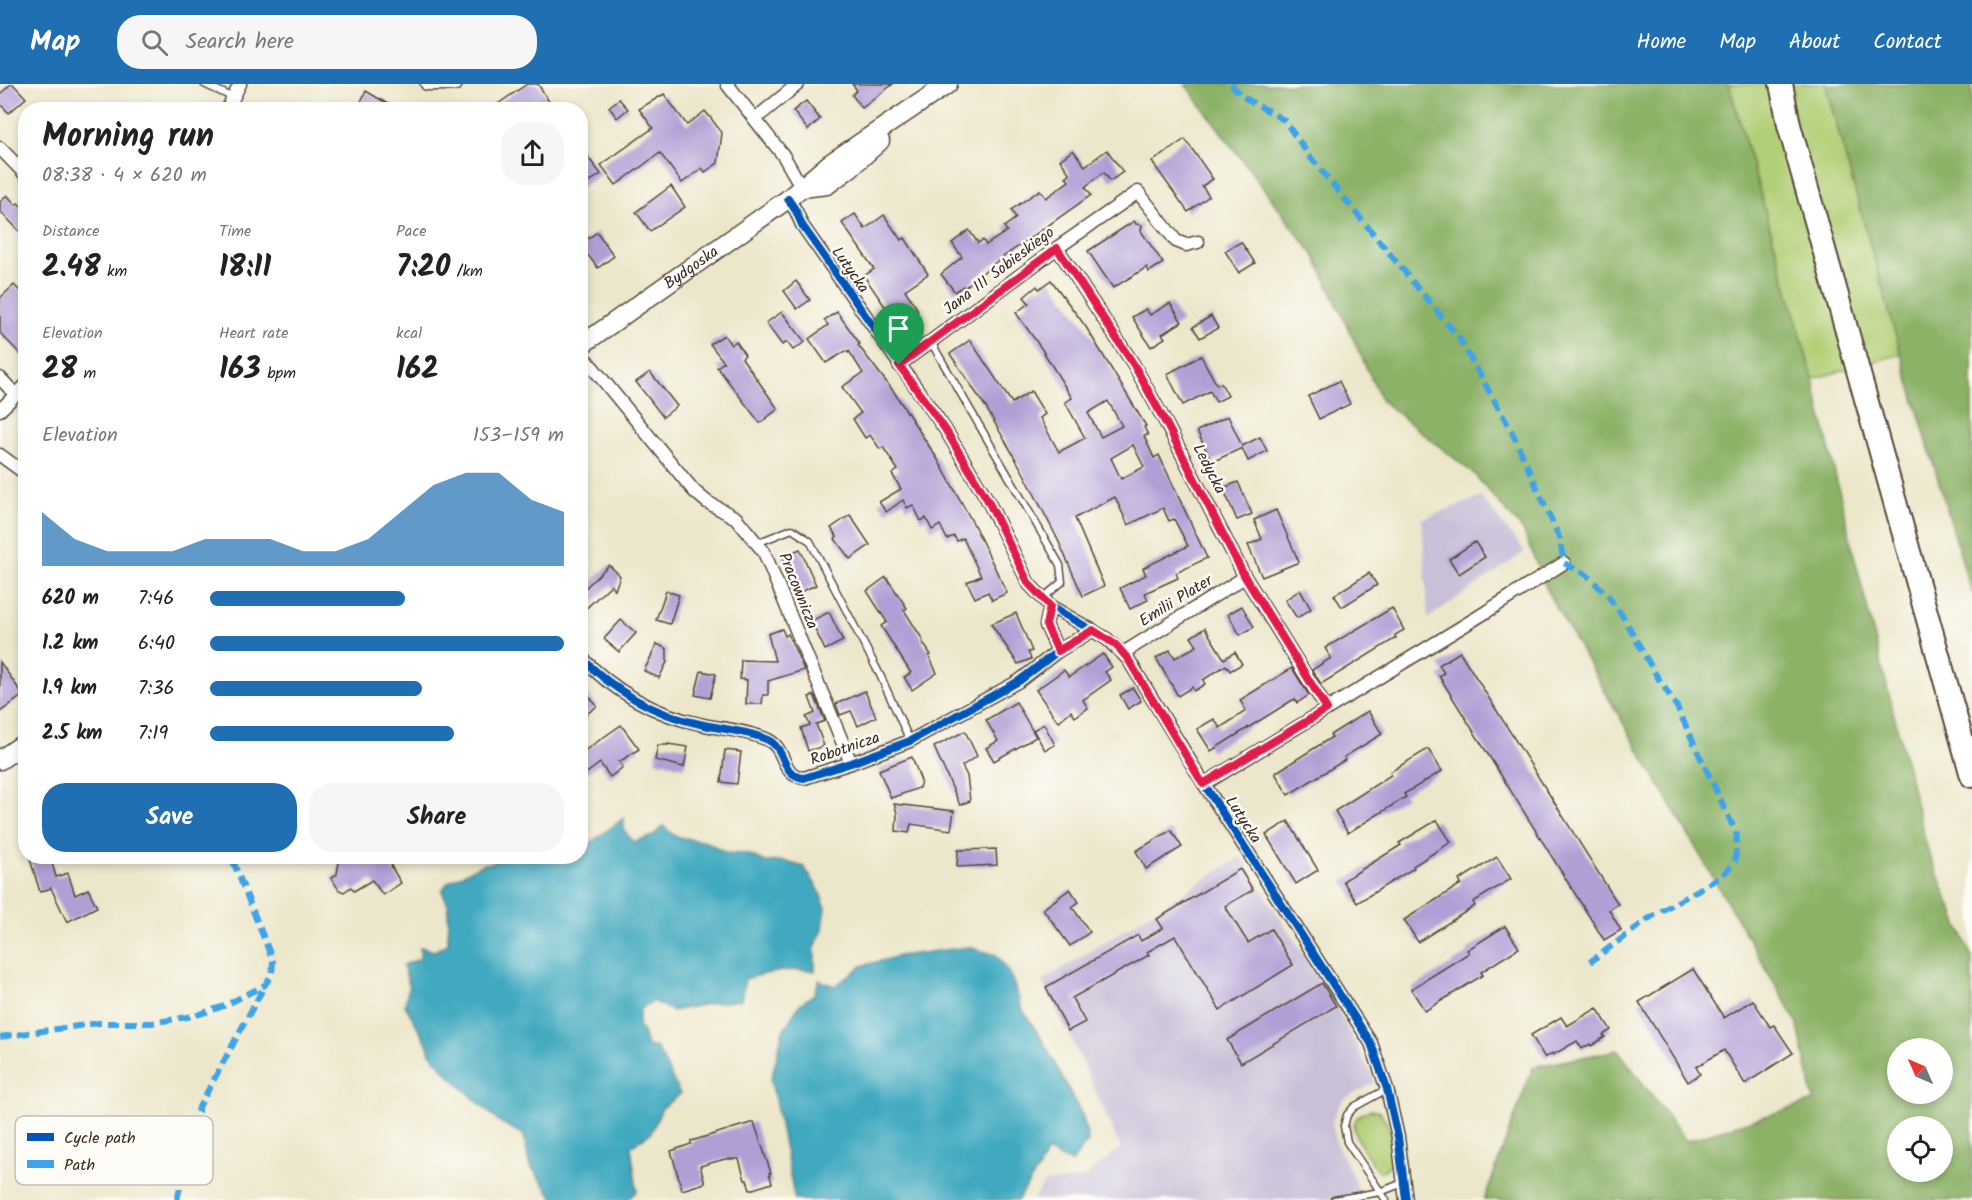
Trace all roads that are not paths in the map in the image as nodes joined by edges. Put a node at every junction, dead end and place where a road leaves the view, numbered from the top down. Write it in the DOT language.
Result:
graph roads {
  1 [pos="204,84"];
  2 [pos="240,84"];
  3 [pos="427,84"];
  4 [pos="456,84"];
  5 [pos="727,84"];
  6 [pos="798,84"];
  7 [pos="948,84"];
  8 [pos="1773,84"];
  9 [pos="1781,84"];
  10 [pos="225,102"];
  11 [pos="232,102"];
  12 [pos="755,119"];
  13 [pos="1789,125"];
  14 [pos="0,148"];
  15 [pos="18,167"];
  16 [pos="795,193"];
  17 [pos="1198,242"];
  18 [pos="1057,248"];
  19 [pos="588,340"];
  20 [pos="931,342"];
  21 [pos="588,362"];
  22 [pos="899,365"];
  23 [pos="0,378"];
  24 [pos="16,395"];
  25 [pos="0,410"];
  26 [pos="0,455"];
  27 [pos="18,468"];
  28 [pos="757,543"];
  29 [pos="1564,563"];
  30 [pos="1245,577"];
  31 [pos="1046,603"];
  32 [pos="1093,630"];
  33 [pos="1058,651"];
  34 [pos="1124,653"];
  35 [pos="588,664"];
  36 [pos="1327,709"];
  37 [pos="910,741"];
  38 [pos="18,748"];
  39 [pos="0,760"];
  40 [pos="851,763"];
  41 [pos="1972,776"];
  42 [pos="1203,784"];
  43 [pos="1387,1089"];
  44 [pos="1404,1183"];
  45 [pos="1380,1192"];
  46 [pos="1334,1200"];
  47 [pos="1386,1200"];
  48 [pos="1406,1200"];
  1 -- 10 [label="lane"];
  2 -- 11 [label="street"];
  3 -- 4 [label="street"];
  5 -- 12 [label="street, Lutycka"];
  6 -- 12 [label="street"];
  7 -- 16 [label="street, Bydgoska"];
  8 -- 13 [label="highway"];
  9 -- 13 [label="highway"];
  12 -- 16 [label="street, Lutycka"];
  13 -- 41 [label="highway"];
  14 -- 15 [label="street"];
  16 -- 19 [label="street, Bydgoska"];
  16 -- 22 [label="street, Lutycka"];
  17 -- 18 [label="street, Jana III Sobieskiego"];
  18 -- 20 [label="street, Jana III Sobieskiego"];
  18 -- 30 [label="street, Ledycka"];
  20 -- 22 [label="street, Jana III Sobieskiego"];
  20 -- 31 [label="lane"];
  21 -- 28 [label="street, Pracownicza"];
  22 -- 31 [label="street, Lutycka"];
  23 -- 24 [label="street"];
  24 -- 25 [label="street"];
  26 -- 27 [label="street"];
  28 -- 37 [label="lane"];
  28 -- 40 [label="street, Pracownicza"];
  29 -- 36 [label="street"];
  30 -- 34 [label="street, Emilii Plater"];
  30 -- 36 [label="street, Ledycka"];
  31 -- 32 [label="street, Lutycka"];
  31 -- 33 [label="street"];
  32 -- 33 [label="street, Robotnicza"];
  32 -- 34 [label="street, Lutycka"];
  33 -- 37 [label="street, Robotnicza"];
  34 -- 42 [label="street, Lutycka"];
  35 -- 40 [label="street, Robotnicza"];
  36 -- 42 [label="street"];
  37 -- 40 [label="street, Robotnicza"];
  38 -- 39 [label="street"];
  42 -- 43 [label="street, Lutycka"];
  43 -- 44 [label="street, Lutycka"];
  43 -- 45 [label="lane"];
  44 -- 45 [label="lane"];
  44 -- 48 [label="street, Lutycka"];
  45 -- 46 [label="lane"];
  45 -- 47 [label="lane"];
}
